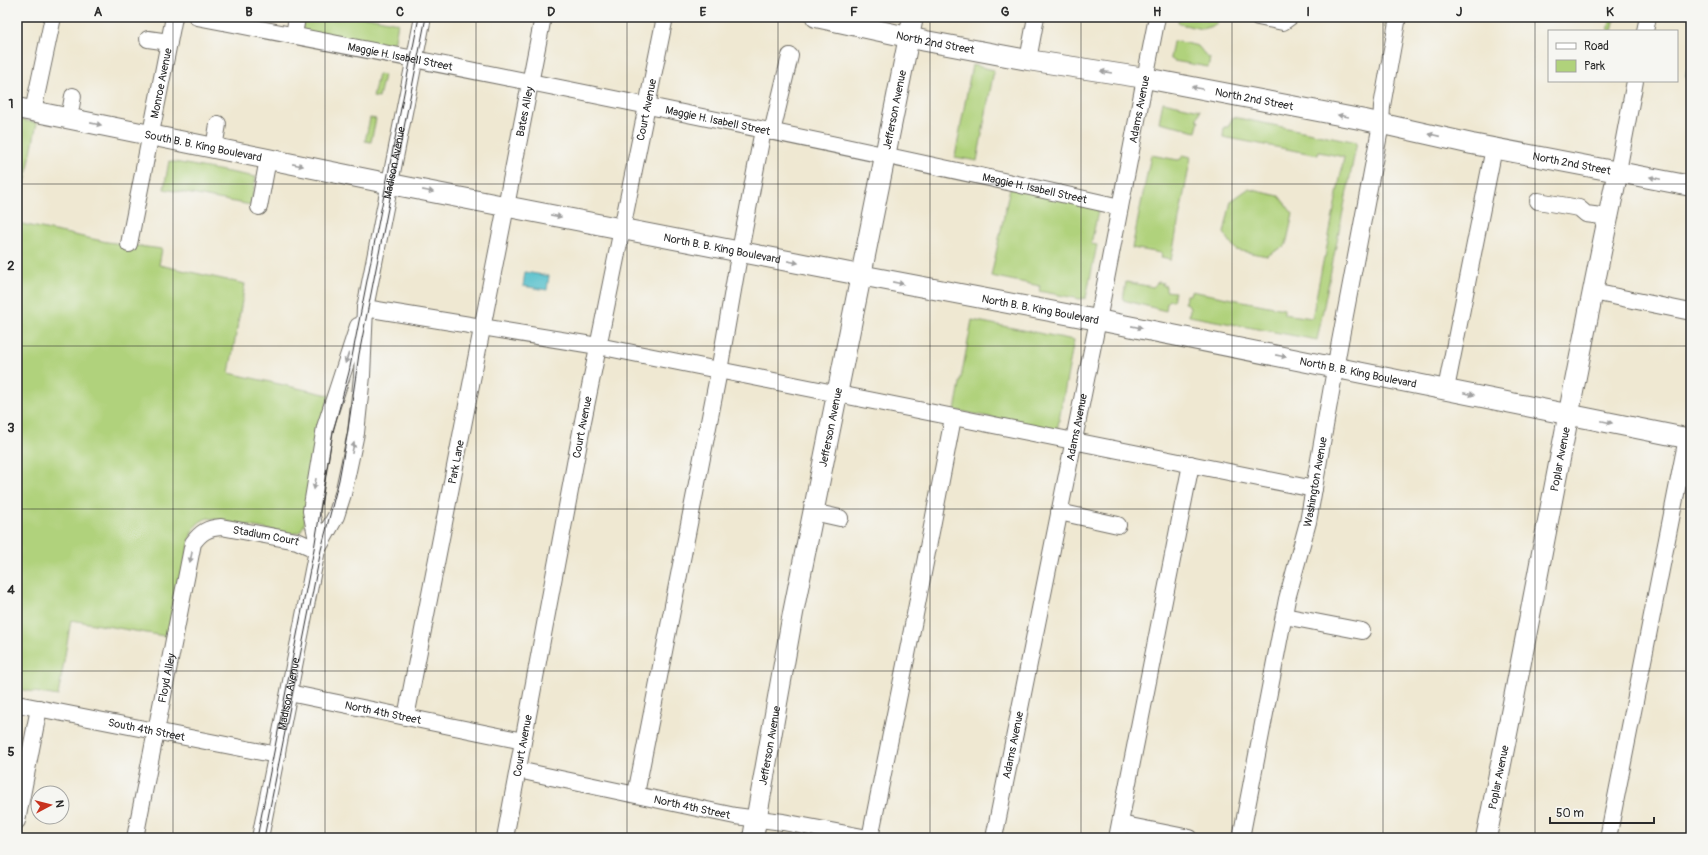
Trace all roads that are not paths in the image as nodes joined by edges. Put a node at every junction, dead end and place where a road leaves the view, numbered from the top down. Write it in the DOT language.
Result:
graph roads {
  1 [pos="53,17"];
  2 [pos="174,17"];
  3 [pos="197,17"];
  4 [pos="297,17"];
  5 [pos="423,17"];
  6 [pos="543,17"];
  7 [pos="665,17"];
  8 [pos="816,17"];
  9 [pos="913,17"];
  10 [pos="1036,17"];
  11 [pos="1157,17"];
  12 [pos="1258,17"];
  13 [pos="1290,17"];
  14 [pos="1396,17"];
  15 [pos="1648,17"];
  16 [pos="1645,30"];
  17 [pos="294,35"];
  18 [pos="148,38"];
  19 [pos="909,38"];
  20 [pos="168,42"];
  21 [pos="790,56"];
  22 [pos="414,59"];
  23 [pos="1028,60"];
  24 [pos="1145,78"];
  25 [pos="530,82"];
  26 [pos="1635,82"];
  27 [pos="73,96"];
  28 [pos="647,106"];
  29 [pos="25,109"];
  30 [pos="69,118"];
  31 [pos="218,124"];
  32 [pos="1381,124"];
  33 [pos="768,131"];
  34 [pos="150,135"];
  35 [pos="214,148"];
  36 [pos="1494,148"];
  37 [pos="886,154"];
  38 [pos="268,159"];
  39 [pos="1618,171"];
  40 [pos="390,183"];
  41 [pos="1691,186"];
  42 [pos="1538,201"];
  43 [pos="505,206"];
  44 [pos="259,207"];
  45 [pos="1120,207"];
  46 [pos="1609,217"];
  47 [pos="622,229"];
  48 [pos="130,244"];
  49 [pos="740,252"];
  50 [pos="860,276"];
  51 [pos="1593,292"];
  52 [pos="365,308"];
  53 [pos="1691,312"];
  54 [pos="1098,320"];
  55 [pos="482,327"];
  56 [pos="598,346"];
  57 [pos="1335,367"];
  58 [pos="719,371"];
  59 [pos="1446,389"];
  60 [pos="836,394"];
  61 [pos="1569,414"];
  62 [pos="953,418"];
  63 [pos="1689,439"];
  64 [pos="1074,441"];
  65 [pos="1191,464"];
  66 [pos="1314,489"];
  67 [pos="813,512"];
  68 [pos="1059,512"];
  69 [pos="840,518"];
  70 [pos="1118,525"];
  71 [pos="212,528"];
  72 [pos="317,550"];
  73 [pos="1284,616"];
  74 [pos="1362,631"];
  75 [pos="289,693"];
  76 [pos="17,704"];
  77 [pos="39,708"];
  78 [pos="406,717"];
  79 [pos="155,731"];
  80 [pos="523,740"];
  81 [pos="277,755"];
  82 [pos="518,770"];
  83 [pos="636,794"];
  84 [pos="17,821"];
  85 [pos="754,829"];
  86 [pos="1119,831"];
  87 [pos="135,838"];
  88 [pos="260,838"];
  89 [pos="505,838"];
  90 [pos="869,838"];
  91 [pos="994,838"];
  92 [pos="1190,838"];
  93 [pos="1241,838"];
  94 [pos="1486,838"];
  95 [pos="1608,838"];
  1 -- 29 [label="street"];
  2 -- 20 [label="street, Monroe Avenue"];
  3 -- 17 [label="street, Maggie H. Isabell Street"];
  4 -- 17 [label="street"];
  5 -- 22 [label="street, Madison Avenue"];
  6 -- 25 [label="street, Bates Alley"];
  7 -- 28 [label="street, Court Avenue"];
  8 -- 19 [label="main road, North 2nd Street"];
  9 -- 19 [label="main road, Jefferson Avenue"];
  10 -- 23 [label="street"];
  11 -- 24 [label="street, Adams Avenue"];
  12 -- 13 [label="street"];
  14 -- 32 [label="street, Washington Avenue"];
  15 -- 16 [label="street"];
  17 -- 22 [label="street, Maggie H. Isabell Street"];
  18 -- 20 [label="street"];
  19 -- 23 [label="main road, North 2nd Street"];
  19 -- 37 [label="main road, Jefferson Avenue"];
  20 -- 34 [label="street, Monroe Avenue"];
  21 -- 33 [label="street"];
  22 -- 25 [label="street, Maggie H. Isabell Street"];
  22 -- 40 [label="street, Madison Avenue"];
  24 -- 23 [label="main road, North 2nd Street, one-way"];
  32 -- 24 [label="main road, North 2nd Street, one-way"];
  24 -- 45 [label="street, Adams Avenue"];
  25 -- 28 [label="street, Maggie H. Isabell Street"];
  25 -- 43 [label="street, Bates Alley"];
  26 -- 39 [label="street, Poplar Avenue"];
  27 -- 30 [label="street"];
  28 -- 33 [label="street, Maggie H. Isabell Street"];
  28 -- 47 [label="street, Court Avenue"];
  29 -- 30 [label="main road, South B. B. King Boulevard"];
  30 -- 34 [label="main road, South B. B. King Boulevard, one-way"];
  31 -- 35 [label="street"];
  36 -- 32 [label="main road, North 2nd Street, one-way"];
  32 -- 57 [label="street, Washington Avenue"];
  33 -- 37 [label="street, Maggie H. Isabell Street"];
  33 -- 49 [label="street"];
  34 -- 35 [label="main road, South B. B. King Boulevard"];
  34 -- 48 [label="street, Monroe Avenue"];
  35 -- 38 [label="main road, South B. B. King Boulevard"];
  36 -- 39 [label="main road, North 2nd Street"];
  36 -- 59 [label="street"];
  37 -- 45 [label="street, Maggie H. Isabell Street"];
  37 -- 50 [label="main road, Jefferson Avenue"];
  38 -- 40 [label="main road, South B. B. King Boulevard, one-way"];
  38 -- 44 [label="street"];
  41 -- 39 [label="main road, North 2nd Street, one-way"];
  39 -- 46 [label="main road, Poplar Avenue"];
  40 -- 43 [label="main road, North B. B. King Boulevard, one-way"];
  40 -- 52 [label="street, Madison Avenue"];
  42 -- 46 [label="street"];
  43 -- 47 [label="main road, North B. B. King Boulevard, one-way"];
  43 -- 55 [label="street, Park Lane"];
  45 -- 54 [label="street, Adams Avenue"];
  46 -- 51 [label="main road, Poplar Avenue"];
  47 -- 49 [label="main road, North B. B. King Boulevard"];
  47 -- 56 [label="street, Court Avenue"];
  49 -- 50 [label="main road, North B. B. King Boulevard, one-way"];
  49 -- 58 [label="street"];
  50 -- 54 [label="main road, North B. B. King Boulevard, one-way"];
  50 -- 60 [label="main road, Jefferson Avenue"];
  51 -- 53 [label="street"];
  51 -- 61 [label="main road, Poplar Avenue"];
  52 -- 55 [label="street"];
  72 -- 52 [label="street, Madison Avenue, one-way"];
  52 -- 72 [label="street, Madison Avenue, one-way"];
  54 -- 57 [label="main road, North B. B. King Boulevard, one-way"];
  54 -- 64 [label="street, Adams Avenue"];
  55 -- 56 [label="street"];
  55 -- 78 [label="street, Park Lane"];
  56 -- 58 [label="street"];
  56 -- 80 [label="street, Court Avenue"];
  57 -- 59 [label="main road, North B. B. King Boulevard"];
  57 -- 66 [label="street, Washington Avenue"];
  58 -- 60 [label="street"];
  58 -- 83 [label="street"];
  59 -- 61 [label="main road, North B. B. King Boulevard, one-way"];
  60 -- 62 [label="street"];
  60 -- 67 [label="main road, Jefferson Avenue"];
  61 -- 63 [label="main road, North B. B. King Boulevard, one-way"];
  61 -- 94 [label="main road, Poplar Avenue"];
  62 -- 64 [label="street"];
  62 -- 90 [label="street"];
  63 -- 95 [label="street"];
  64 -- 65 [label="street"];
  64 -- 68 [label="street, Adams Avenue"];
  65 -- 66 [label="street"];
  65 -- 86 [label="street"];
  66 -- 73 [label="street, Washington Avenue"];
  67 -- 69 [label="street"];
  67 -- 85 [label="main road, Jefferson Avenue"];
  68 -- 70 [label="street"];
  68 -- 91 [label="street, Adams Avenue"];
  71 -- 72 [label="street, Stadium Court"];
  71 -- 79 [label="street, Floyd Alley, one-way"];
  72 -- 75 [label="street, Madison Avenue"];
  73 -- 74 [label="street"];
  73 -- 93 [label="street, Washington Avenue"];
  75 -- 78 [label="street, North 4th Street"];
  75 -- 81 [label="street, Madison Avenue"];
  76 -- 77 [label="street, South 4th Street"];
  77 -- 79 [label="street, South 4th Street"];
  77 -- 84 [label="street"];
  78 -- 80 [label="street, North 4th Street"];
  79 -- 81 [label="street, South 4th Street"];
  79 -- 87 [label="street, Floyd Alley"];
  80 -- 82 [label="street, Court Avenue"];
  81 -- 88 [label="street, Madison Avenue"];
  82 -- 83 [label="street, North 4th Street"];
  82 -- 89 [label="street, Court Avenue"];
  83 -- 85 [label="street, North 4th Street"];
  85 -- 90 [label="street, North 4th Street"];
  86 -- 92 [label="street"];
}
